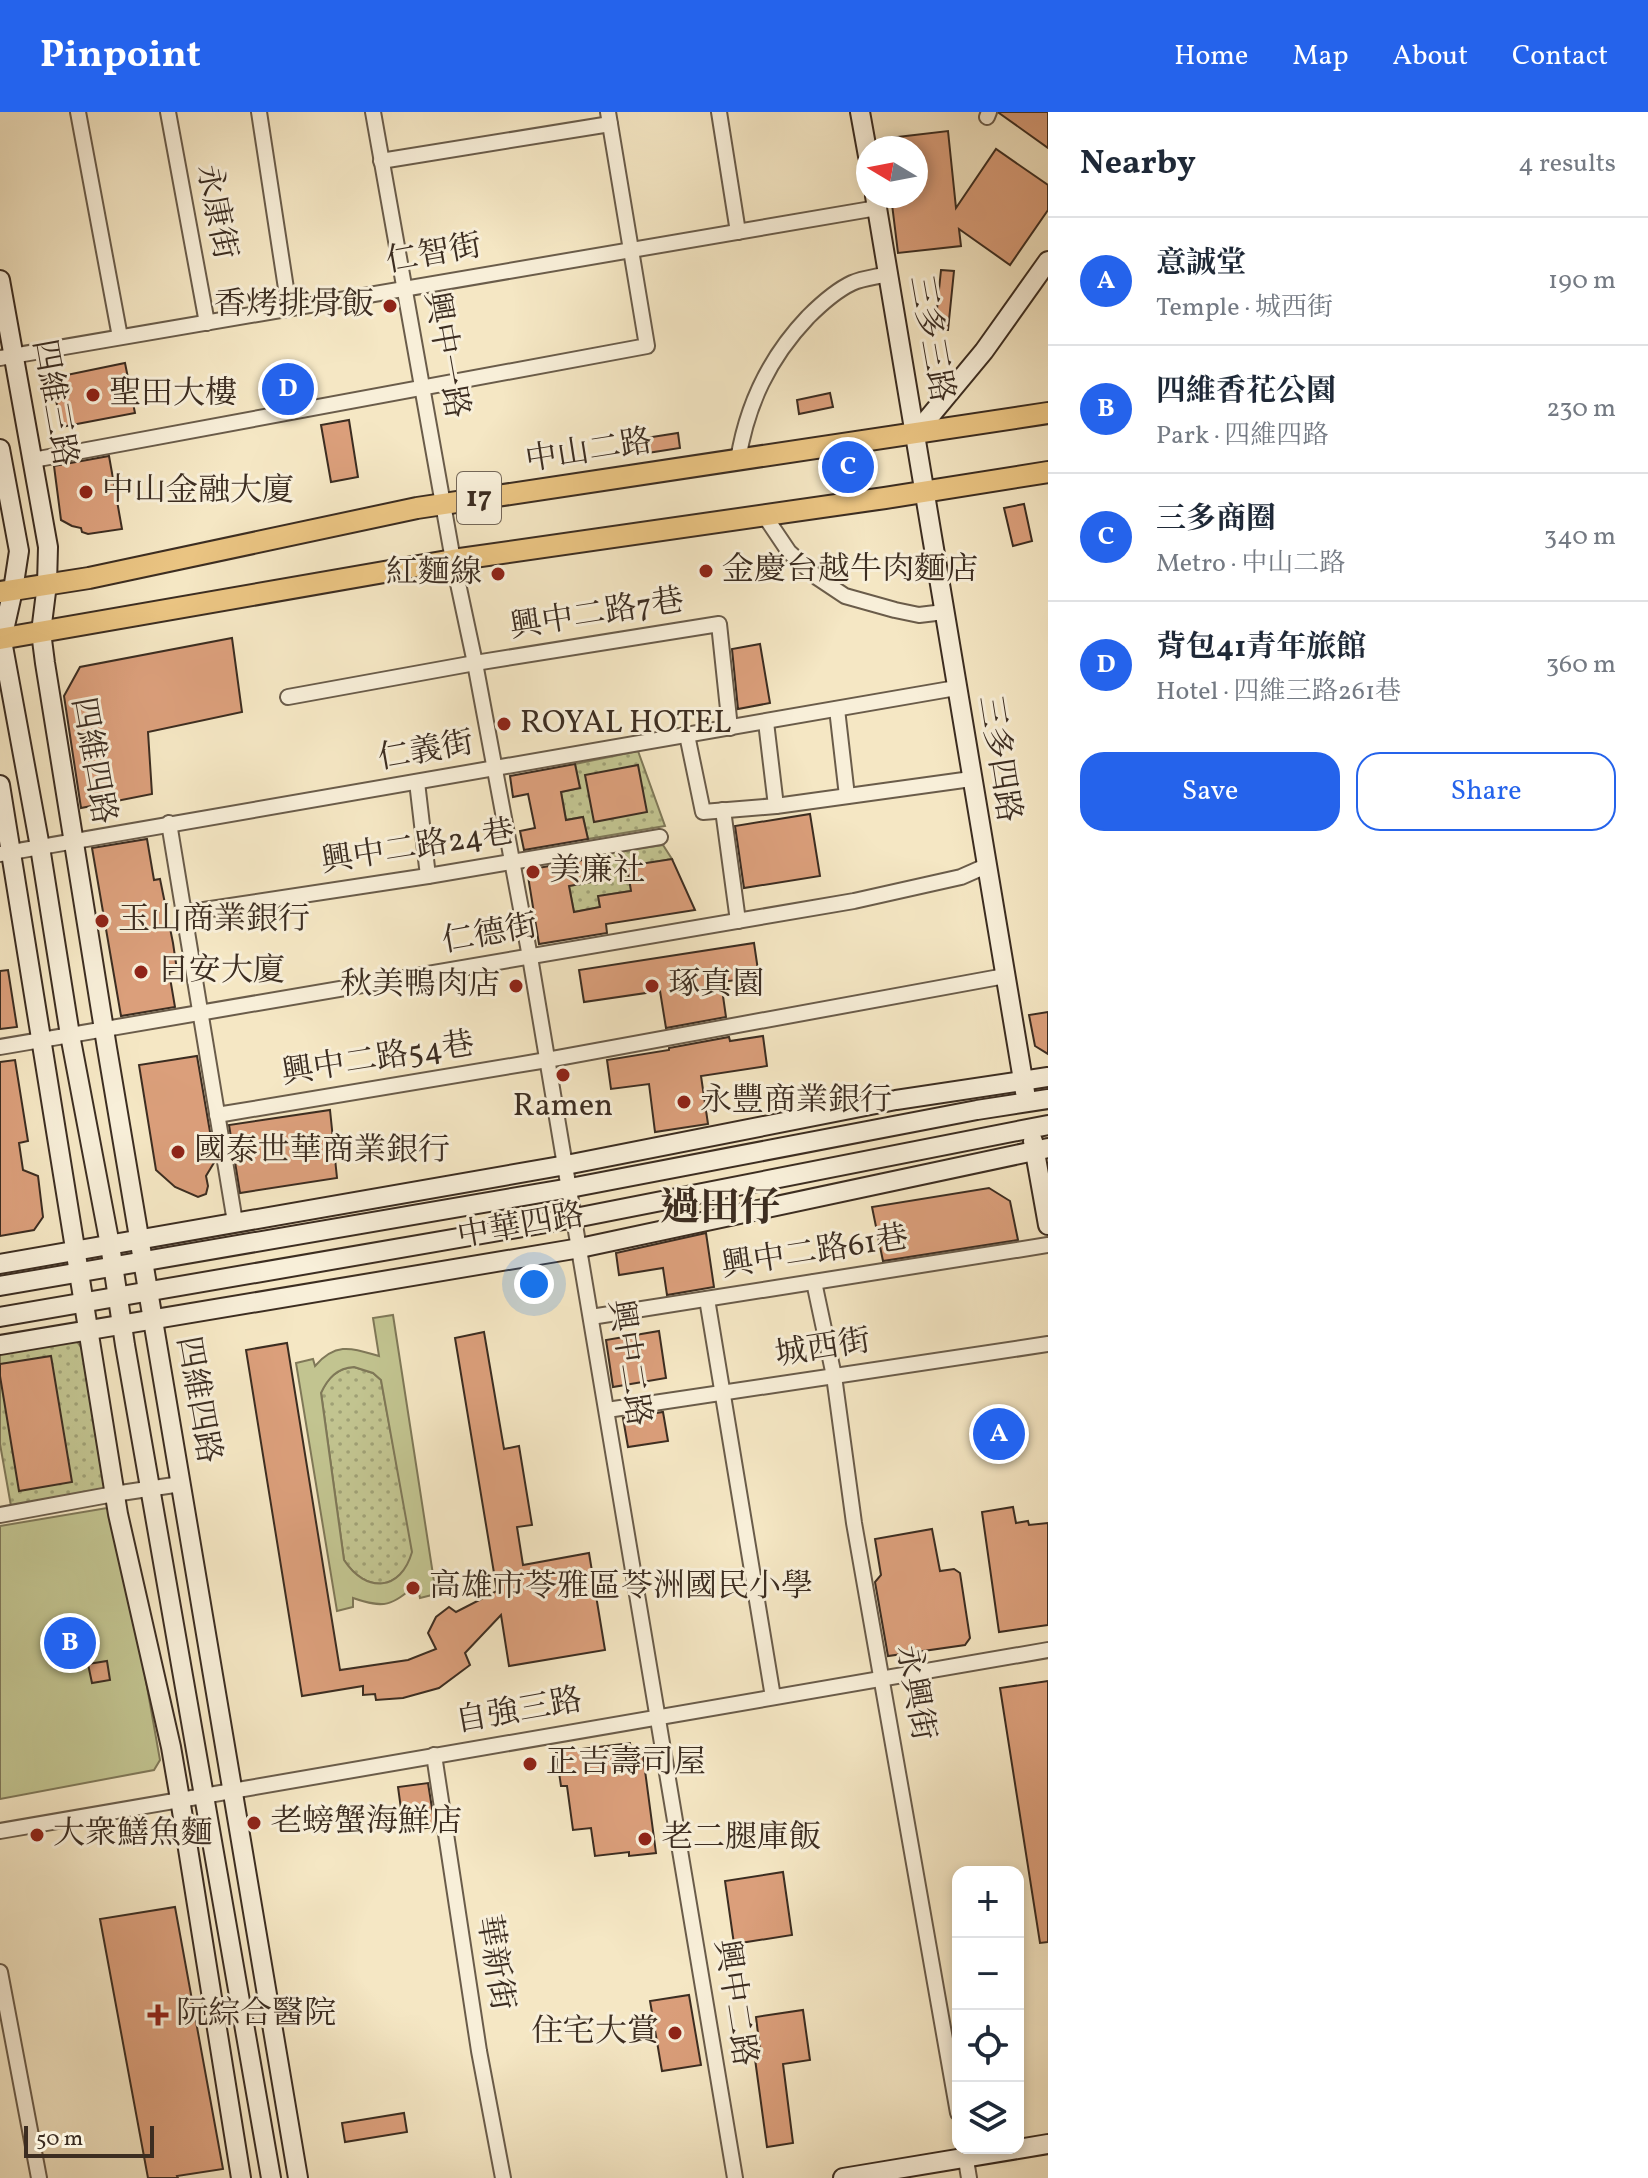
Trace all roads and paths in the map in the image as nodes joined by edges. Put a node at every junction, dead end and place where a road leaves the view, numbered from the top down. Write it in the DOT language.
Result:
graph roads {
  1 [pos="78,112"];
  2 [pos="168,112"];
  3 [pos="259,112"];
  4 [pos="373,112"];
  5 [pos="719,112"];
  6 [pos="860,112"];
  7 [pos="609,118"];
  8 [pos="864,136"];
  9 [pos="381,161"];
  10 [pos="856,206"];
  11 [pos="877,208"];
  12 [pos="738,232"];
  13 [pos="632,250"];
  14 [pos="1048,261"];
  15 [pos="888,274"];
  16 [pos="0,280"];
  17 [pos="404,288"];
  18 [pos="289,308"];
  19 [pos="207,323"];
  20 [pos="120,337"];
  21 [pos="7,357"];
  22 [pos="422,388"];
  23 [pos="1048,413"];
  24 [pos="916,433"];
  25 [pos="0,449"];
  26 [pos="33,460"];
  27 [pos="738,460"];
  28 [pos="1048,472"];
  29 [pos="925,491"];
  30 [pos="443,504"];
  31 [pos="764,515"];
  32 [pos="453,560"];
  33 [pos="47,584"];
  34 [pos="7,591"];
  35 [pos="944,612"];
  36 [pos="41,632"];
  37 [pos="1,636"];
  38 [pos="475,663"];
  39 [pos="956,688"];
  40 [pos="288,697"];
  41 [pos="837,709"];
  42 [pos="766,722"];
  43 [pos="730,728"];
  44 [pos="687,735"];
  45 [pos="495,769"];
  46 [pos="971,779"];
  47 [pos="417,782"];
  48 [pos="0,785"];
  49 [pos="847,796"];
  50 [pos="776,806"];
  51 [pos="723,810"];
  52 [pos="169,823"];
  53 [pos="660,837"];
  54 [pos="75,841"];
  55 [pos="40,847"];
  56 [pos="6,853"];
  57 [pos="511,861"];
  58 [pos="986,866"];
  59 [pos="428,876"];
  60 [pos="184,913"];
  61 [pos="738,921"];
  62 [pos="530,957"];
  63 [pos="1005,976"];
  64 [pos="201,1013"];
  65 [pos="104,1029"];
  66 [pos="70,1035"];
  67 [pos="42,1040"];
  68 [pos="0,1047"];
  69 [pos="547,1060"];
  70 [pos="1048,1077"];
  71 [pos="1023,1081"];
  72 [pos="1048,1099"];
  73 [pos="1026,1103"];
  74 [pos="217,1115"];
  75 [pos="1039,1126"];
  76 [pos="1041,1150"];
  77 [pos="566,1165"];
  78 [pos="570,1188"];
  79 [pos="575,1218"];
  80 [pos="235,1222"];
  81 [pos="1048,1225"];
  82 [pos="140,1240"];
  83 [pos="110,1245"];
  84 [pos="1048,1245"];
  85 [pos="580,1248"];
  86 [pos="74,1251"];
  87 [pos="144,1261"];
  88 [pos="0,1264"];
  89 [pos="113,1266"];
  90 [pos="78,1272"];
  91 [pos="814,1282"];
  92 [pos="0,1286"];
  93 [pos="149,1292"];
  94 [pos="118,1298"];
  95 [pos="707,1299"];
  96 [pos="83,1303"];
  97 [pos="0,1317"];
  98 [pos="591,1317"];
  99 [pos="153,1320"];
  100 [pos="122,1325"];
  101 [pos="88,1331"];
  102 [pos="1048,1344"];
  103 [pos="0,1345"];
  104 [pos="834,1376"];
  105 [pos="723,1393"];
  106 [pos="607,1410"];
  107 [pos="181,1484"];
  108 [pos="151,1489"];
  109 [pos="114,1494"];
  110 [pos="0,1515"];
  111 [pos="1048,1650"];
  112 [pos="883,1678"];
  113 [pos="773,1697"];
  114 [pos="658,1717"];
  115 [pos="434,1755"];
  116 [pos="233,1790"];
  117 [pos="205,1795"];
  118 [pos="180,1799"];
  119 [pos="0,1831"];
  120 [pos="0,1972"];
  121 [pos="953,2082"];
  122 [pos="1048,2144"];
  123 [pos="1024,2147"];
  124 [pos="960,2154"];
  125 [pos="965,2154"];
  126 [pos="39,2178"];
  127 [pos="241,2178"];
  128 [pos="271,2178"];
  129 [pos="298,2178"];
  130 [pos="503,2178"];
  131 [pos="735,2178"];
  132 [pos="843,2178"];
  133 [pos="969,2178"];
  1 -- 20 [label="street"];
  2 -- 19 [label="street, 永康街"];
  3 -- 18 [label="street"];
  4 -- 9 [label="street, 興中一路"];
  5 -- 12 [label="street"];
  6 -- 8 [label="street"];
  7 -- 9 [label="street"];
  7 -- 13 [label="street"];
  9 -- 17 [label="street, 興中一路"];
  10 -- 12 [label="street, 仁智街"];
  11 -- 15 [label="street, 三多三路"];
  12 -- 13 [label="street, 仁智街"];
  13 -- 17 [label="street, 仁智街"];
  13 -- 22 [label="street"];
  14 -- 24 [label="street"];
  15 -- 24 [label="street, 三多三路"];
  15 -- 27 [label="street"];
  16 -- 21 [label="street, 四維三路"];
  17 -- 18 [label="street, 仁智街"];
  17 -- 22 [label="street, 興中一路"];
  18 -- 19 [label="street, 仁智街"];
  19 -- 20 [label="street, 仁智街"];
  20 -- 21 [label="street, 仁智街"];
  21 -- 26 [label="street, 四維三路"];
  22 -- 26 [label="street"];
  22 -- 30 [label="street, 興中一路"];
  23 -- 24 [label="main road, 中山二路 / 17"];
  24 -- 27 [label="main road, 中山二路 / 17"];
  24 -- 29 [label="street, 三多三路"];
  25 -- 34 [label="street, 四維三路"];
  26 -- 33 [label="street, 四維三路"];
  27 -- 30 [label="main road, 中山二路 / 17"];
  28 -- 29 [label="main road, 17"];
  29 -- 31 [label="main road, 17"];
  29 -- 35 [label="street, 三多四路"];
  30 -- 32 [label="street, 興中一路"];
  30 -- 33 [label="main road, 中山二路 / 17"];
  31 -- 32 [label="main road, 17"];
  31 -- 35 [label="street"];
  32 -- 36 [label="main road, 17"];
  32 -- 38 [label="street, 興中二路"];
  33 -- 34 [label="main road, 中山二路 / 17"];
  33 -- 36 [label="street, 四維三路"];
  34 -- 37 [label="street, 四維三路"];
  35 -- 39 [label="street, 三多四路"];
  36 -- 37 [label="main road, 17"];
  36 -- 54 [label="street, 四維四路"];
  37 -- 55 [label="street, 四維四路"];
  38 -- 40 [label="street"];
  38 -- 43 [label="street, 興中二路7巷"];
  38 -- 45 [label="street, 興中二路"];
  39 -- 41 [label="street, 仁義街"];
  39 -- 46 [label="street, 三多四路"];
  41 -- 42 [label="street, 仁義街"];
  41 -- 49 [label="street"];
  42 -- 43 [label="street, 仁義街"];
  42 -- 50 [label="street"];
  43 -- 44 [label="street, 仁義街"];
  44 -- 45 [label="street, 仁義街"];
  44 -- 51 [label="street"];
  45 -- 47 [label="street, 仁義街"];
  45 -- 57 [label="street, 興中二路"];
  46 -- 49 [label="street"];
  46 -- 58 [label="street, 三多四路"];
  47 -- 52 [label="street, 仁義街"];
  47 -- 59 [label="street"];
  48 -- 56 [label="street"];
  49 -- 50 [label="street"];
  50 -- 51 [label="street"];
  51 -- 61 [label="street"];
  52 -- 54 [label="street, 仁義街"];
  52 -- 60 [label="street"];
  53 -- 57 [label="street, 興中二路24巷"];
  54 -- 55 [label="street, 仁義街"];
  54 -- 65 [label="street, 四維四路"];
  55 -- 56 [label="street, 仁義街"];
  55 -- 66 [label="street, 四維四路"];
  56 -- 67 [label="street"];
  57 -- 59 [label="street, 興中二路24巷"];
  57 -- 62 [label="street, 興中二路"];
  58 -- 61 [label="street, 仁德街"];
  58 -- 63 [label="street, 三多四路"];
  59 -- 60 [label="street, 興中二路24巷"];
  60 -- 64 [label="street"];
  61 -- 62 [label="street, 仁德街"];
  62 -- 64 [label="street, 仁德街"];
  62 -- 69 [label="street, 興中二路"];
  63 -- 69 [label="street, 興中二路54巷"];
  63 -- 71 [label="street, 三多四路"];
  64 -- 65 [label="street, 仁德街"];
  64 -- 74 [label="street"];
  65 -- 66 [label="street, 仁德街"];
  65 -- 82 [label="street, 四維四路"];
  66 -- 67 [label="street, 仁德街"];
  66 -- 83 [label="street, 四維四路"];
  67 -- 68 [label="street, 仁德街"];
  67 -- 86 [label="street"];
  69 -- 74 [label="street, 興中二路54巷"];
  69 -- 77 [label="street, 興中二路"];
  70 -- 71 [label="street, 中華四路"];
  71 -- 73 [label="street, 三多四路"];
  71 -- 77 [label="street, 中華四路"];
  72 -- 73 [label="street, 中華四路"];
  73 -- 75 [label="street, 三多四路"];
  73 -- 78 [label="street, 中華四路"];
  74 -- 80 [label="street"];
  75 -- 76 [label="street, 三多四路"];
  75 -- 79 [label="street, 中華四路"];
  76 -- 81 [label="street, 三多四路"];
  76 -- 85 [label="street, 中華四路"];
  77 -- 78 [label="street, 興中二路"];
  77 -- 80 [label="street, 中華四路"];
  78 -- 79 [label="street, 興中二路"];
  78 -- 87 [label="street, 中華四路"];
  79 -- 85 [label="street, 興中二路"];
  79 -- 93 [label="street, 中華四路"];
  80 -- 82 [label="street, 中華四路"];
  82 -- 83 [label="street, 中華四路"];
  82 -- 87 [label="street, 四維四路"];
  83 -- 86 [label="street, 中華四路"];
  83 -- 89 [label="street, 四維四路"];
  84 -- 91 [label="street, 興中二路61巷"];
  85 -- 98 [label="street, 興中二路"];
  85 -- 99 [label="street, 中華四路"];
  86 -- 88 [label="street, 中華四路"];
  86 -- 90 [label="street"];
  87 -- 89 [label="street, 中華四路"];
  87 -- 93 [label="street, 四維四路"];
  89 -- 90 [label="street, 中華四路"];
  89 -- 94 [label="street, 四維四路"];
  90 -- 92 [label="street, 中華四路"];
  90 -- 96 [label="street"];
  91 -- 95 [label="street, 興中二路61巷"];
  91 -- 104 [label="street, 永興街"];
  93 -- 94 [label="street, 中華四路"];
  93 -- 99 [label="street, 四維四路"];
  94 -- 96 [label="street, 中華四路"];
  94 -- 100 [label="street, 四維四路"];
  95 -- 98 [label="street, 興中二路61巷"];
  95 -- 105 [label="street"];
  96 -- 97 [label="street, 中華四路"];
  96 -- 101 [label="street"];
  98 -- 106 [label="street, 興中二路"];
  99 -- 100 [label="street, 中華四路"];
  99 -- 107 [label="street, 四維四路"];
  100 -- 101 [label="street, 中華四路"];
  100 -- 108 [label="street, 四維四路"];
  101 -- 103 [label="street, 中華四路"];
  101 -- 109 [label="street"];
  102 -- 104 [label="street, 城西街"];
  104 -- 105 [label="street, 城西街"];
  104 -- 112 [label="street, 永興街"];
  105 -- 106 [label="street, 城西街"];
  105 -- 113 [label="street"];
  106 -- 114 [label="street, 興中二路"];
  107 -- 108 [label="street"];
  107 -- 116 [label="street, 四維四路"];
  108 -- 109 [label="street"];
  108 -- 117 [label="street, 四維四路"];
  109 -- 110 [label="street"];
  109 -- 118 [label="street"];
  111 -- 112 [label="street, 自強三路"];
  112 -- 113 [label="street, 自強三路"];
  112 -- 121 [label="street, 永興街"];
  113 -- 114 [label="street, 自強三路"];
  114 -- 115 [label="street, 自強三路"];
  114 -- 131 [label="street, 興中二路"];
  115 -- 116 [label="street, 自強三路"];
  115 -- 130 [label="street, 華新街"];
  116 -- 117 [label="street, 自強三路"];
  116 -- 129 [label="street, 四維四路"];
  117 -- 118 [label="street, 自強三路"];
  117 -- 128 [label="street, 四維四路"];
  118 -- 119 [label="street, 自強三路"];
  118 -- 127 [label="street"];
  120 -- 126 [label="street"];
  122 -- 123 [label="street"];
  124 -- 132 [label="street"];
  125 -- 133 [label="street"];
}
